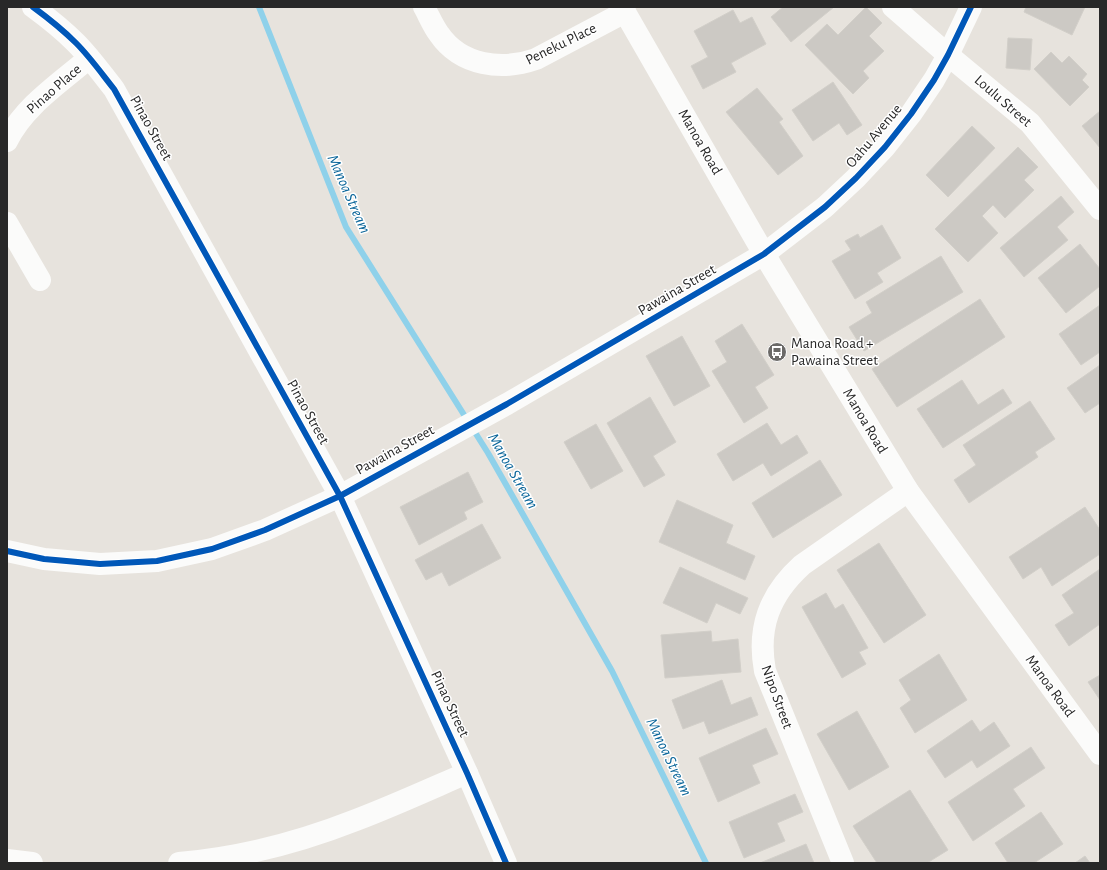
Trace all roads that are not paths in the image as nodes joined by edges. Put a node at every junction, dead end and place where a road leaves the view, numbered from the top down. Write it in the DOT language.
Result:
graph roads {
  1 [pos="33,7"];
  2 [pos="424,7"];
  3 [pos="894,7"];
  4 [pos="971,7"];
  5 [pos="623,10"];
  6 [pos="948,55"];
  7 [pos="89,58"];
  8 [pos="7,142"];
  9 [pos="1096,196"];
  10 [pos="7,223"];
  11 [pos="764,254"];
  12 [pos="40,280"];
  13 [pos="908,491"];
  14 [pos="340,496"];
  15 [pos="7,551"];
  16 [pos="1100,754"];
  17 [pos="467,773"];
  18 [pos="243,858"];
  19 [pos="7,860"];
  20 [pos="32,863"];
  21 [pos="179,863"];
  22 [pos="506,863"];
  23 [pos="843,863"];
  1 -- 7 [label="street, Pinao Street"];
  2 -- 5 [label="street, Peneku Place"];
  3 -- 6 [label="street, Loulu Street"];
  4 -- 6 [label="street, Oahu Avenue"];
  5 -- 11 [label="street, Manoa Road"];
  6 -- 9 [label="street, Loulu Street"];
  6 -- 11 [label="street, Oahu Avenue"];
  7 -- 8 [label="street, Pinao Place"];
  7 -- 14 [label="street, Pinao Street"];
  10 -- 12 [label="street"];
  11 -- 13 [label="street, Manoa Road"];
  11 -- 14 [label="street, Pawaina Street"];
  13 -- 16 [label="street, Manoa Road"];
  13 -- 23 [label="street, Nipo Street"];
  14 -- 15 [label="street, Pawaina Street"];
  14 -- 17 [label="street, Pinao Street"];
  17 -- 18 [label="street"];
  17 -- 22 [label="street, Pinao Street"];
  18 -- 21 [label="street"];
  19 -- 20 [label="street"];
}
